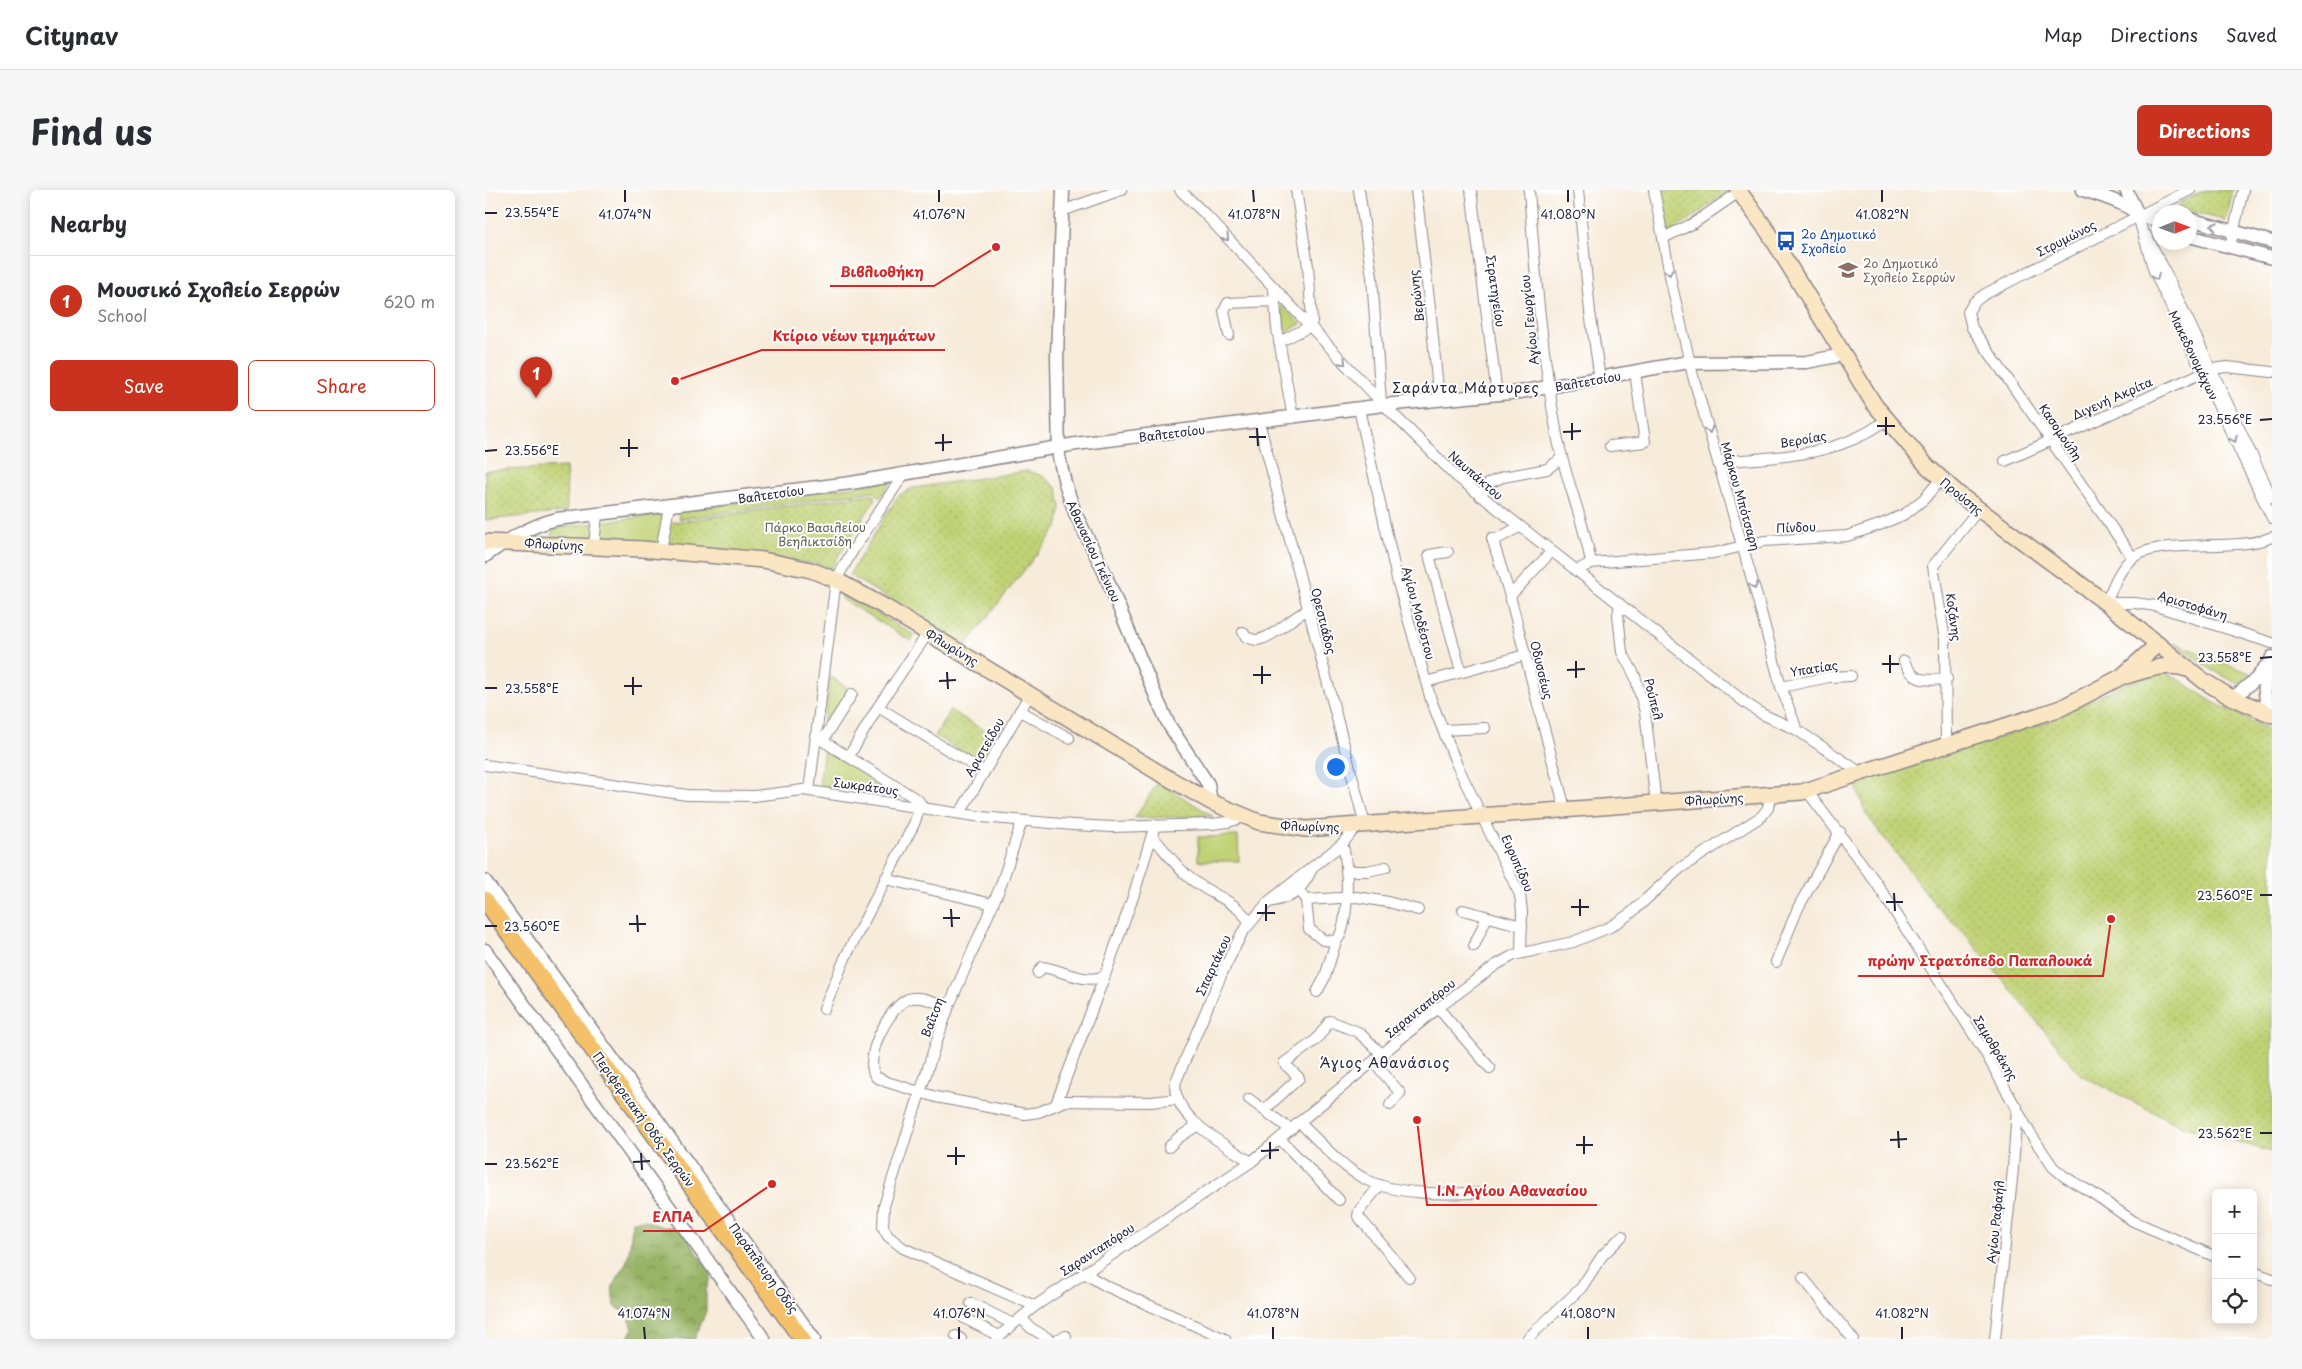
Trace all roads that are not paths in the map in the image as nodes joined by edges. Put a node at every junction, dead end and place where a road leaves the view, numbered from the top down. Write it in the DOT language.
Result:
graph roads {
  1 [pos="1063,190"];
  2 [pos="1121,190"];
  3 [pos="1180,190"];
  4 [pos="1296,190"];
  5 [pos="1359,190"];
  6 [pos="1416,190"];
  7 [pos="1471,190"];
  8 [pos="1529,190"];
  9 [pos="1578,190"];
  10 [pos="1654,190"];
  11 [pos="2083,190"];
  12 [pos="2126,190"];
  13 [pos="2190,190"];
  14 [pos="2243,190"];
  15 [pos="1739,191"];
  16 [pos="1062,212"];
  17 [pos="2137,214"];
  18 [pos="2152,218"];
  19 [pos="2197,221"];
  20 [pos="2234,231"];
  21 [pos="1663,238"];
  22 [pos="2197,238"];
  23 [pos="2272,242"];
  24 [pos="2230,247"];
  25 [pos="2272,258"];
  26 [pos="1274,289"];
  27 [pos="1274,302"];
  28 [pos="1968,321"];
  29 [pos="1309,327"];
  30 [pos="1229,335"];
  31 [pos="1279,342"];
  32 [pos="1843,355"];
  33 [pos="1690,362"];
  34 [pos="2207,370"];
  35 [pos="1635,372"];
  36 [pos="2272,372"];
  37 [pos="1600,379"];
  38 [pos="1549,388"];
  39 [pos="1497,395"];
  40 [pos="1439,400"];
  41 [pos="1383,404"];
  42 [pos="1359,409"];
  43 [pos="1293,418"];
  44 [pos="1886,420"];
  45 [pos="1259,422"];
  46 [pos="2049,439"];
  47 [pos="1610,446"];
  48 [pos="1059,447"];
  49 [pos="1562,458"];
  50 [pos="2005,461"];
  51 [pos="1718,462"];
  52 [pos="904,474"];
  53 [pos="1941,479"];
  54 [pos="1480,496"];
  55 [pos="2272,498"];
  56 [pos="669,506"];
  57 [pos="1979,509"];
  58 [pos="597,514"];
  59 [pos="2272,518"];
  60 [pos="1519,527"];
  61 [pos="2272,537"];
  62 [pos="506,541"];
  63 [pos="485,542"];
  64 [pos="1743,545"];
  65 [pos="593,546"];
  66 [pos="661,550"];
  67 [pos="1448,552"];
  68 [pos="1551,552"];
  69 [pos="485,556"];
  70 [pos="2133,558"];
  71 [pos="1591,564"];
  72 [pos="1576,571"];
  73 [pos="836,580"];
  74 [pos="1509,596"];
  75 [pos="2106,603"];
  76 [pos="1620,604"];
  77 [pos="1308,610"];
  78 [pos="1243,632"];
  79 [pos="928,633"];
  80 [pos="2272,643"];
  81 [pos="2158,644"];
  82 [pos="1525,655"];
  83 [pos="2271,658"];
  84 [pos="1904,661"];
  85 [pos="2190,671"];
  86 [pos="1461,672"];
  87 [pos="1851,676"];
  88 [pos="2121,677"];
  89 [pos="1947,679"];
  90 [pos="1425,682"];
  91 [pos="1781,687"];
  92 [pos="851,694"];
  93 [pos="1030,694"];
  94 [pos="2233,698"];
  95 [pos="878,707"];
  96 [pos="1020,711"];
  97 [pos="2272,714"];
  98 [pos="1485,728"];
  99 [pos="1443,730"];
  100 [pos="1797,730"];
  101 [pos="819,738"];
  102 [pos="1069,738"];
  103 [pos="1946,746"];
  104 [pos="849,756"];
  105 [pos="485,765"];
  106 [pos="985,772"];
  107 [pos="1861,773"];
  108 [pos="809,791"];
  109 [pos="1807,791"];
  110 [pos="1770,796"];
  111 [pos="1211,802"];
  112 [pos="1656,803"];
  113 [pos="921,806"];
  114 [pos="1565,809"];
  115 [pos="961,813"];
  116 [pos="1481,815"];
  117 [pos="1244,817"];
  118 [pos="1022,821"];
  119 [pos="1361,826"];
  120 [pos="1154,831"];
  121 [pos="1840,832"];
  122 [pos="1342,844"];
  123 [pos="1314,865"];
  124 [pos="1386,868"];
  125 [pos="1346,871"];
  126 [pos="885,880"];
  127 [pos="485,881"];
  128 [pos="1299,891"];
  129 [pos="1346,898"];
  130 [pos="485,900"];
  131 [pos="1306,900"];
  132 [pos="1268,902"];
  133 [pos="993,904"];
  134 [pos="1418,910"];
  135 [pos="1463,910"];
  136 [pos="1487,916"];
  137 [pos="1250,923"];
  138 [pos="1522,926"];
  139 [pos="1336,941"];
  140 [pos="1474,946"];
  141 [pos="485,950"];
  142 [pos="1521,953"];
  143 [pos="1776,962"];
  144 [pos="1038,973"];
  145 [pos="1105,975"];
  146 [pos="1317,992"];
  147 [pos="949,1006"];
  148 [pos="1438,1008"];
  149 [pos="823,1009"];
  150 [pos="1383,1055"];
  151 [pos="1374,1062"];
  152 [pos="1490,1068"];
  153 [pos="920,1092"];
  154 [pos="1177,1099"];
  155 [pos="1249,1099"];
  156 [pos="1056,1104"];
  157 [pos="1390,1105"];
  158 [pos="2017,1107"];
  159 [pos="1264,1110"];
  160 [pos="1300,1123"];
  161 [pos="1198,1125"];
  162 [pos="1291,1130"];
  163 [pos="2030,1133"];
  164 [pos="2014,1137"];
  165 [pos="1280,1139"];
  166 [pos="1169,1147"];
  167 [pos="1251,1162"];
  168 [pos="1380,1185"];
  169 [pos="1477,1193"];
  170 [pos="1339,1200"];
  171 [pos="1622,1236"];
  172 [pos="2212,1255"];
  173 [pos="1084,1273"];
  174 [pos="2257,1273"];
  175 [pos="1409,1277"];
  176 [pos="1803,1278"];
  177 [pos="2272,1279"];
  178 [pos="971,1303"];
  179 [pos="1035,1306"];
  180 [pos="964,1318"];
  181 [pos="1017,1321"];
  182 [pos="998,1337"];
  183 [pos="764,1339"];
  184 [pos="802,1339"];
  185 [pos="814,1339"];
  186 [pos="1049,1339"];
  187 [pos="1225,1339"];
  188 [pos="1527,1339"];
  189 [pos="1853,1339"];
  190 [pos="1995,1339"];
  1 -- 16 [label="street, Αθανασίου Γκένιου"];
  2 -- 16 [label="street"];
  3 -- 26 [label="street, Ναυπάκτου, one-way"];
  4 -- 29 [label="street"];
  5 -- 41 [label="street"];
  6 -- 40 [label="street, Βερώνης"];
  7 -- 39 [label="street, Στρατηγείου"];
  8 -- 38 [label="street, Αγίου Γεωργίου"];
  9 -- 37 [label="street"];
  10 -- 21 [label="street, Μάρκου Μπότσαρη"];
  11 -- 17 [label="street"];
  12 -- 17 [label="street"];
  13 -- 17 [label="street, Στρυμώνος"];
  14 -- 20 [label="street"];
  15 -- 21 [label="street"];
  15 -- 32 [label="main road, Προύσης"];
  16 -- 48 [label="street, Αθανασίου Γκένιου"];
  17 -- 18 [label="street"];
  17 -- 28 [label="street, Στρυμώνος"];
  17 -- 34 [label="street"];
  20 -- 19 [label="street, one-way"];
  20 -- 23 [label="street"];
  20 -- 24 [label="street"];
  21 -- 33 [label="street, Μάρκου Μπότσαρη, one-way"];
  22 -- 24 [label="street"];
  24 -- 25 [label="street"];
  26 -- 27 [label="street"];
  26 -- 29 [label="street, Ναυπάκτου"];
  27 -- 30 [label="street"];
  27 -- 31 [label="street"];
  28 -- 46 [label="street, Κασομούλη"];
  29 -- 31 [label="street"];
  29 -- 41 [label="street, Ναυπάκτου, one-way"];
  31 -- 43 [label="street"];
  32 -- 33 [label="street, Βαλτετσίου"];
  32 -- 44 [label="main road, Προύσης"];
  33 -- 35 [label="street, Βαλτετσίου"];
  33 -- 51 [label="street, Μάρκου Μπότσαρη, one-way"];
  34 -- 36 [label="street"];
  34 -- 46 [label="street, Διγενή Ακρίτα"];
  34 -- 55 [label="street"];
  34 -- 59 [label="street, Μακεδονομάχων, one-way"];
  35 -- 37 [label="street, Βαλτετσίου"];
  35 -- 47 [label="street"];
  37 -- 38 [label="street, Βαλτετσίου"];
  38 -- 39 [label="street, Βαλτετσίου"];
  38 -- 49 [label="street, Αγίου Γεωργίου"];
  39 -- 40 [label="street, Βαλτετσίου"];
  40 -- 41 [label="street, Βαλτετσίου"];
  41 -- 42 [label="street, Βαλτετσίου"];
  41 -- 54 [label="street, Ναυπάκτου"];
  42 -- 43 [label="street, Βαλτετσίου"];
  42 -- 90 [label="street, Αγίου Μοδέστου"];
  43 -- 45 [label="street, Βαλτετσίου"];
  44 -- 51 [label="street, Βεροίας"];
  44 -- 53 [label="main road, Προύσης"];
  45 -- 48 [label="street, Βαλτετσίου"];
  45 -- 77 [label="street, Ορεστιάδος"];
  46 -- 50 [label="street, Διγενή Ακρίτα"];
  46 -- 70 [label="street, Κασομούλη"];
  48 -- 52 [label="street, Βαλτετσίου"];
  48 -- 111 [label="street, Αθανασίου Γκένιου"];
  49 -- 54 [label="street"];
  49 -- 71 [label="street, Αγίου Γεωργίου"];
  51 -- 64 [label="street, Μάρκου Μπότσαρη"];
  52 -- 56 [label="street, Βαλτετσίου"];
  52 -- 73 [label="street"];
  53 -- 57 [label="main road, Προύσης"];
  53 -- 64 [label="street, Πίνδου"];
  54 -- 60 [label="street, Ναυπάκτου"];
  56 -- 58 [label="street, Βαλτετσίου"];
  56 -- 66 [label="street"];
  57 -- 75 [label="main road, Προύσης"];
  57 -- 89 [label="street, Κοζάνης"];
  58 -- 62 [label="street, Βαλτετσίου"];
  58 -- 65 [label="street"];
  60 -- 68 [label="street, Ναυπάκτου"];
  60 -- 74 [label="street, Οδυσσέως"];
  61 -- 70 [label="street"];
  62 -- 63 [label="main road, Φλωρίνης"];
  62 -- 65 [label="main road, Φλωρίνης"];
  62 -- 69 [label="street"];
  64 -- 71 [label="street, Πίνδου"];
  64 -- 91 [label="street, Μάρκου Μπότσαρη, one-way"];
  65 -- 66 [label="main road, Φλωρίνης"];
  66 -- 73 [label="main road, Φλωρίνης"];
  67 -- 86 [label="street"];
  68 -- 72 [label="street, Ναυπάκτου"];
  68 -- 74 [label="street"];
  70 -- 75 [label="street"];
  71 -- 72 [label="street, Πίνδου"];
  72 -- 76 [label="street, Ναυπάκτου"];
  73 -- 79 [label="main road, Φλωρίνης"];
  73 -- 101 [label="street"];
  74 -- 82 [label="street, Οδυσσέως"];
  75 -- 80 [label="street, Αριστοφάνη"];
  75 -- 81 [label="main road, Προύσης"];
  76 -- 100 [label="street, Ναυπάκτου"];
  76 -- 112 [label="street, Ρούπελ"];
  77 -- 78 [label="street"];
  77 -- 119 [label="street, Ορεστιάδος"];
  79 -- 93 [label="main road, Φλωρίνης"];
  79 -- 95 [label="street"];
  81 -- 85 [label="main road, Προύσης"];
  81 -- 88 [label="main road, Φλωρίνης"];
  82 -- 86 [label="street"];
  82 -- 114 [label="street, Οδυσσέως"];
  83 -- 94 [label="street"];
  83 -- 97 [label="street"];
  84 -- 89 [label="street"];
  85 -- 88 [label="main road, Φλωρίνης"];
  85 -- 94 [label="main road, Προύσης"];
  86 -- 90 [label="street"];
  87 -- 91 [label="street, Υπατίας"];
  88 -- 103 [label="main road, Φλωρίνης"];
  89 -- 103 [label="street, Κοζάνης"];
  90 -- 99 [label="street, Αγίου Μοδέστου"];
  91 -- 100 [label="street, Μάρκου Μπότσαρη"];
  92 -- 101 [label="street"];
  93 -- 96 [label="street, Αριστείδου"];
  93 -- 111 [label="main road, Φλωρίνης"];
  94 -- 97 [label="main road, Προύσης"];
  95 -- 104 [label="street"];
  95 -- 106 [label="street"];
  96 -- 102 [label="street"];
  96 -- 106 [label="street, Αριστείδου"];
  98 -- 99 [label="street"];
  99 -- 116 [label="street, Αγίου Μοδέστου"];
  100 -- 107 [label="street"];
  101 -- 104 [label="street"];
  101 -- 108 [label="street"];
  103 -- 107 [label="main road, Φλωρίνης"];
  104 -- 113 [label="street"];
  105 -- 108 [label="street, Σωκράτους"];
  106 -- 115 [label="street, Αριστείδου"];
  107 -- 109 [label="main road, Φλωρίνης"];
  108 -- 113 [label="street, Σωκράτους"];
  109 -- 110 [label="main road, Φλωρίνης"];
  109 -- 121 [label="street, Σαμοθράκης"];
  110 -- 112 [label="main road, Φλωρίνης"];
  110 -- 142 [label="street, Σαρανταπόρου"];
  111 -- 117 [label="main road, Φλωρίνης"];
  112 -- 114 [label="main road, Φλωρίνης"];
  113 -- 115 [label="street, Σωκράτους"];
  113 -- 126 [label="street"];
  114 -- 116 [label="main road, Φλωρίνης"];
  115 -- 118 [label="street, Σωκράτους"];
  116 -- 119 [label="main road, Φλωρίνης"];
  116 -- 138 [label="street, Ευρυπίδου"];
  117 -- 119 [label="main road, Φλωρίνης"];
  117 -- 120 [label="street, Σωκράτους"];
  118 -- 120 [label="street, Σωκράτους"];
  118 -- 133 [label="street, Βαΐτση"];
  119 -- 122 [label="street, Σπαρτάκου"];
  120 -- 137 [label="street"];
  120 -- 145 [label="street"];
  121 -- 143 [label="street"];
  121 -- 158 [label="street, Σαμοθράκης"];
  122 -- 123 [label="street, Σπαρτάκου"];
  122 -- 125 [label="street"];
  123 -- 128 [label="street"];
  123 -- 132 [label="street, Σπαρτάκου"];
  124 -- 125 [label="street"];
  125 -- 129 [label="street"];
  126 -- 133 [label="street"];
  126 -- 149 [label="street"];
  127 -- 185 [label="street, Παράπλευρη Οδός"];
  128 -- 131 [label="street"];
  128 -- 132 [label="street"];
  129 -- 131 [label="street"];
  129 -- 134 [label="street"];
  129 -- 139 [label="street"];
  130 -- 184 [label="main road, Περιφερειακή Οδός Σερρών"];
  131 -- 139 [label="street"];
  132 -- 137 [label="street, Σπαρτάκου"];
  133 -- 147 [label="street, Βαΐτση"];
  135 -- 136 [label="street"];
  136 -- 138 [label="street"];
  136 -- 140 [label="street"];
  137 -- 154 [label="street, Σπαρτάκου"];
  138 -- 142 [label="street, Ευρυπίδου"];
  139 -- 146 [label="street"];
  141 -- 183 [label="street"];
  142 -- 148 [label="street, Σαρανταπόρου"];
  144 -- 145 [label="street"];
  145 -- 156 [label="street"];
  147 -- 153 [label="street, Βαΐτση"];
  147 -- 153 [label="street"];
  148 -- 150 [label="street, Σαρανταπόρου"];
  148 -- 152 [label="street"];
  150 -- 151 [label="street, Σαρανταπόρου"];
  150 -- 159 [label="street"];
  151 -- 157 [label="street"];
  151 -- 160 [label="street, Σαρανταπόρου"];
  153 -- 156 [label="street"];
  153 -- 179 [label="street, Βαΐτση"];
  154 -- 156 [label="street"];
  154 -- 161 [label="street"];
  155 -- 159 [label="street"];
  158 -- 163 [label="street, Σαμοθράκης"];
  158 -- 164 [label="street, Αγίου Ραφαήλ"];
  159 -- 162 [label="street"];
  160 -- 162 [label="street, Σαρανταπόρου"];
  160 -- 168 [label="street"];
  161 -- 166 [label="street"];
  161 -- 167 [label="street"];
  162 -- 165 [label="street, Σαρανταπόρου"];
  163 -- 164 [label="street"];
  163 -- 172 [label="street, Σαμοθράκης"];
  164 -- 190 [label="street, Αγίου Ραφαήλ"];
  165 -- 167 [label="street, Σαρανταπόρου"];
  165 -- 170 [label="street"];
  167 -- 173 [label="street, Σαρανταπόρου"];
  168 -- 169 [label="street"];
  168 -- 175 [label="street"];
  171 -- 188 [label="street"];
  173 -- 179 [label="street, Σαρανταπόρου"];
  173 -- 187 [label="street"];
  174 -- 177 [label="street"];
  176 -- 189 [label="street"];
  178 -- 181 [label="street"];
  179 -- 181 [label="street, Σαρανταπόρου"];
  180 -- 182 [label="street"];
  181 -- 182 [label="street, Σαρανταπόρου"];
  181 -- 186 [label="street"];
}
